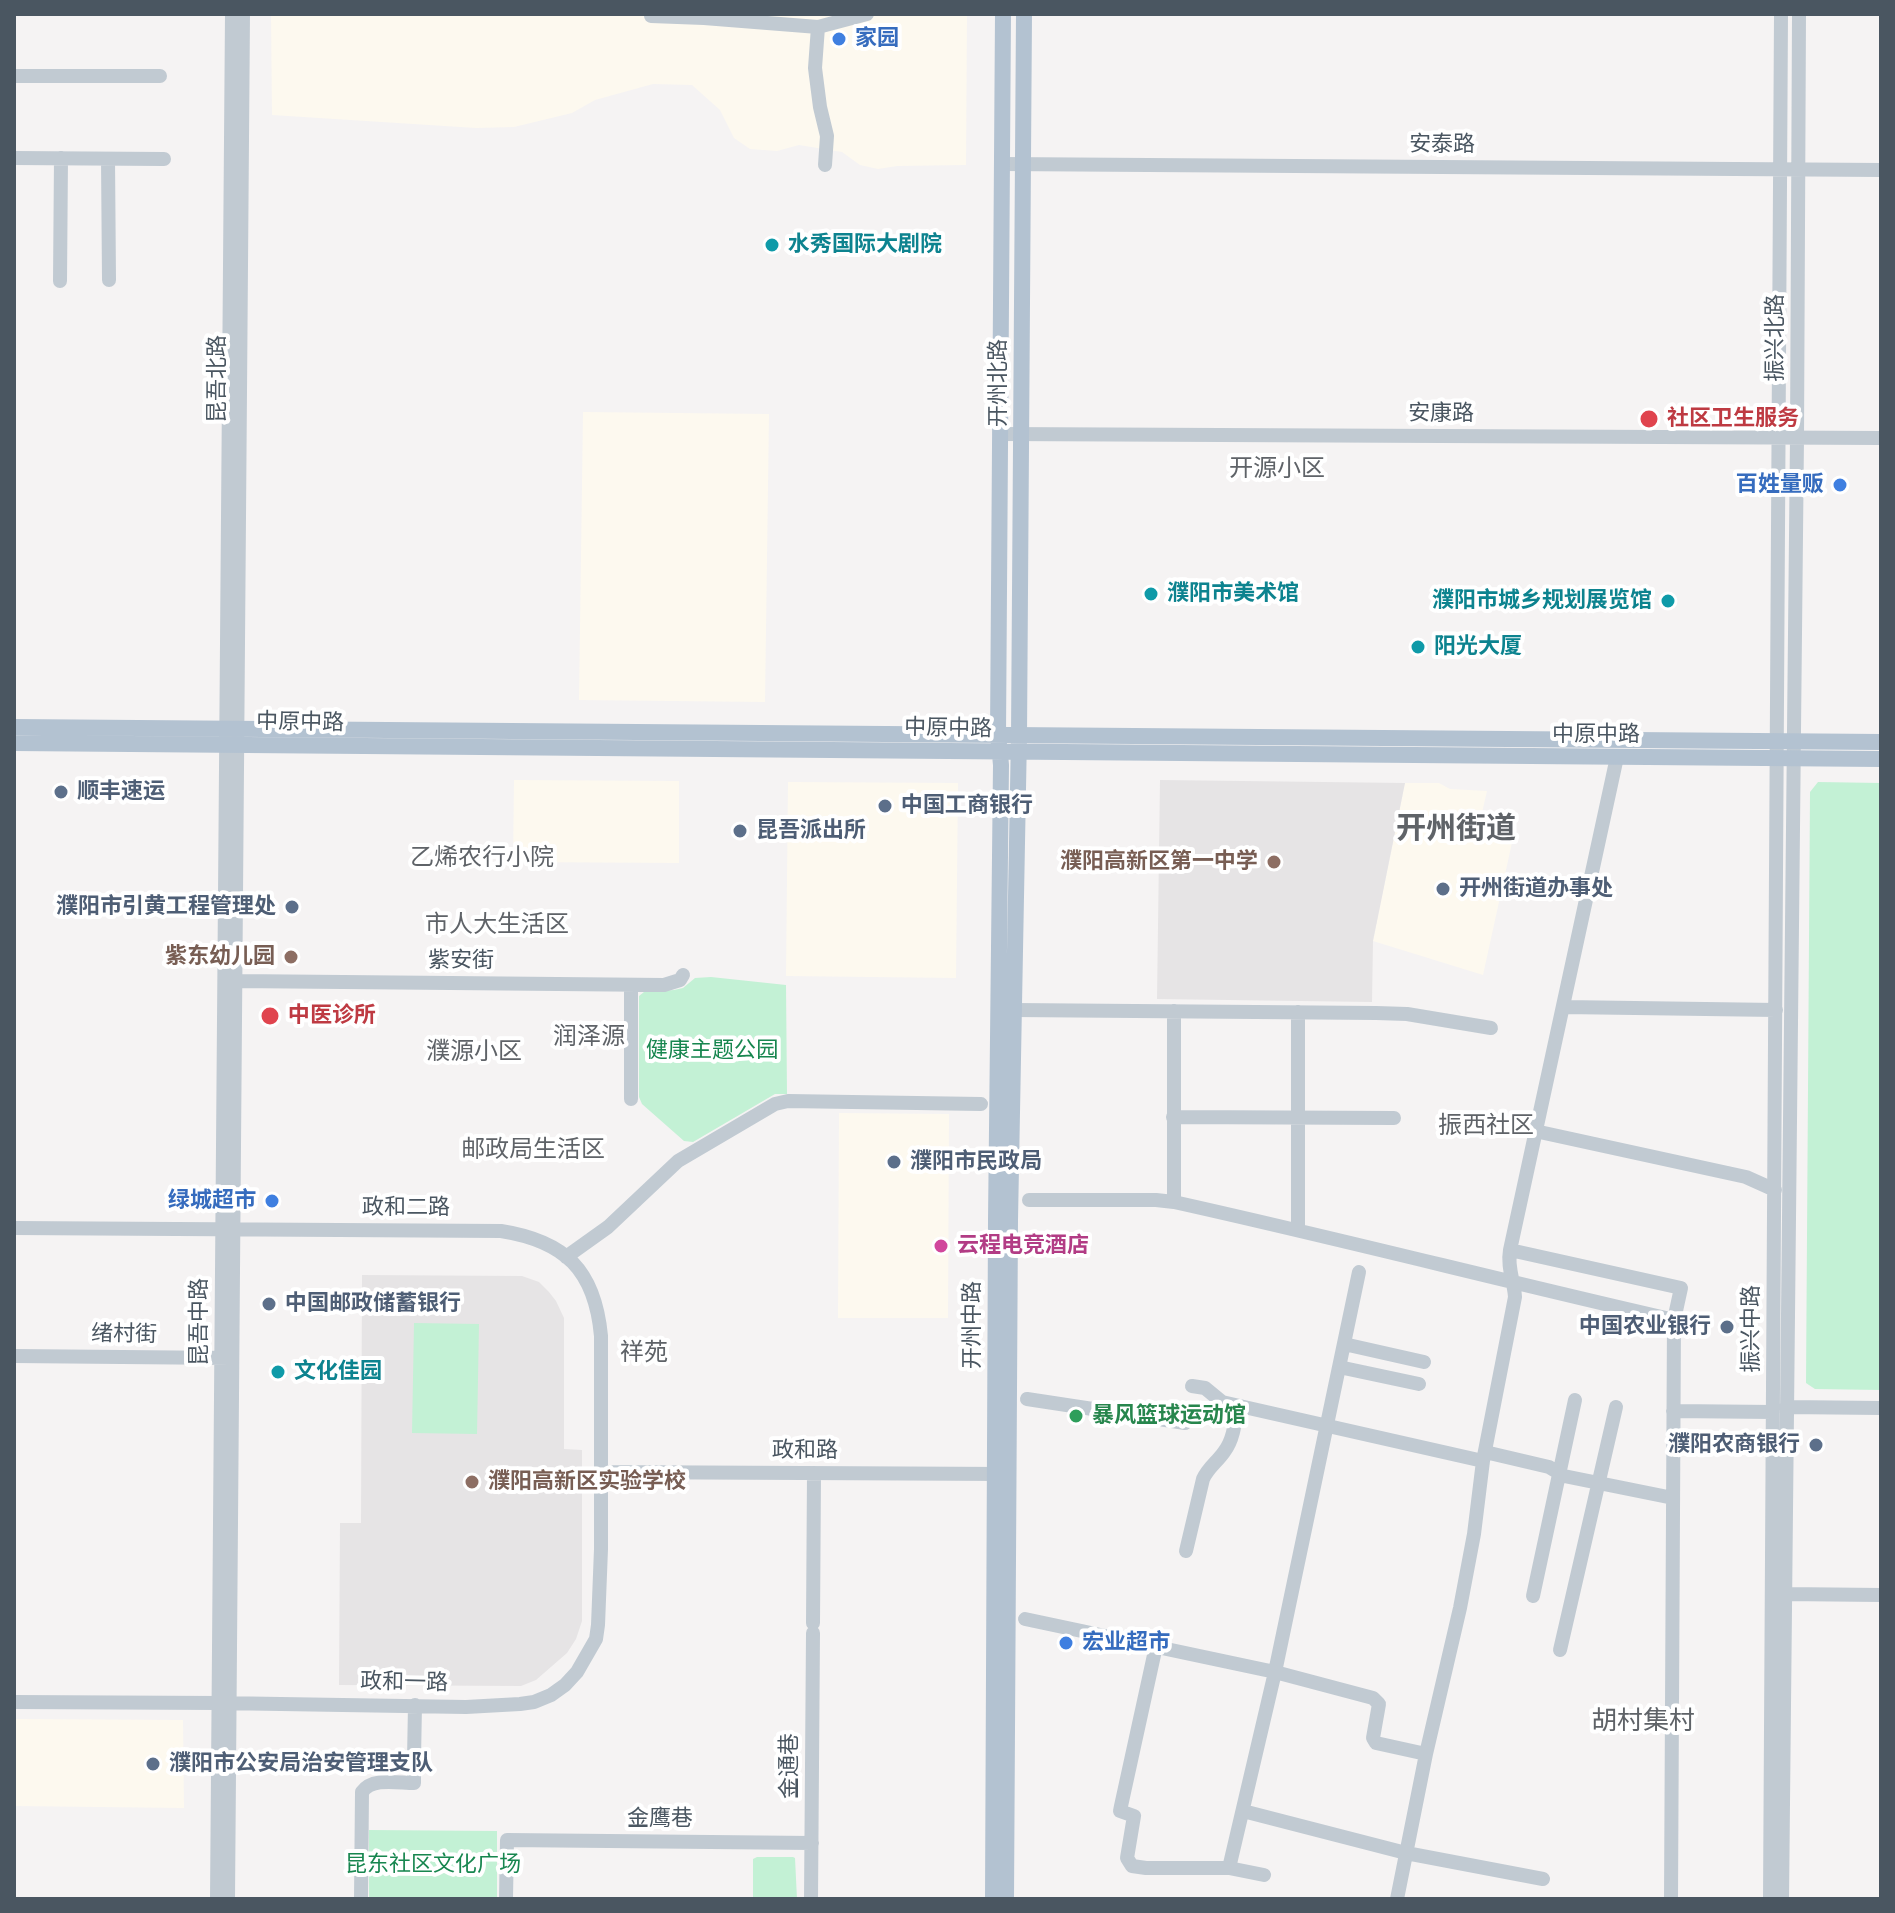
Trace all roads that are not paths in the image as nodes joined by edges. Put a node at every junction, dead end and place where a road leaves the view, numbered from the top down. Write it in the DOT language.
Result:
graph roads {
  1 [pos="232,14"];
  2 [pos="243,14"];
  3 [pos="867,14"];
  4 [pos="1003,14"];
  5 [pos="1024,14"];
  6 [pos="1781,14"];
  7 [pos="1799,14"];
  8 [pos="651,16"];
  9 [pos="818,27"];
  10 [pos="14,76"];
  11 [pos="160,76"];
  12 [pos="14,158"];
  13 [pos="61,158"];
  14 [pos="108,159"];
  15 [pos="164,159"];
  16 [pos="1002,164"];
  17 [pos="1022,164"];
  18 [pos="825,165"];
  19 [pos="1780,169"];
  20 [pos="1799,169"];
  21 [pos="1881,170"];
  22 [pos="109,280"];
  23 [pos="60,281"];
  24 [pos="1000,434"];
  25 [pos="1020,434"];
  26 [pos="1778,438"];
  27 [pos="1797,438"];
  28 [pos="1881,438"];
  29 [pos="14,727"];
  30 [pos="232,737"];
  31 [pos="1881,742"];
  32 [pos="14,743"];
  33 [pos="999,743"];
  34 [pos="1018,743"];
  35 [pos="1776,750"];
  36 [pos="1794,750"];
  37 [pos="1617,757"];
  38 [pos="1881,759"];
  39 [pos="683,975"];
  40 [pos="236,981"];
  41 [pos="631,985"];
  42 [pos="1564,1007"];
  43 [pos="1014,1010"];
  44 [pos="1776,1010"];
  45 [pos="1174,1011"];
  46 [pos="1298,1012"];
  47 [pos="1491,1028"];
  48 [pos="631,1099"];
  49 [pos="981,1104"];
  50 [pos="1173,1117"];
  51 [pos="1298,1117"];
  52 [pos="1394,1118"];
  53 [pos="1535,1131"];
  54 [pos="1775,1190"];
  55 [pos="1029,1200"];
  56 [pos="1174,1202"];
  57 [pos="14,1228"];
  58 [pos="228,1229"];
  59 [pos="1298,1229"];
  60 [pos="1510,1250"];
  61 [pos="566,1257"];
  62 [pos="1359,1272"];
  63 [pos="1514,1284"];
  64 [pos="1674,1320"];
  65 [pos="1344,1344"];
  66 [pos="14,1356"];
  67 [pos="227,1358"];
  68 [pos="1424,1362"];
  69 [pos="1339,1367"];
  70 [pos="1419,1384"];
  71 [pos="1192,1386"];
  72 [pos="1027,1399"];
  73 [pos="1575,1400"];
  74 [pos="1237,1406"];
  75 [pos="1616,1407"];
  76 [pos="1881,1408"];
  77 [pos="1780,1410"];
  78 [pos="1673,1411"];
  79 [pos="1185,1423"];
  80 [pos="1326,1425"];
  81 [pos="1484,1456"];
  82 [pos="601,1472"];
  83 [pos="814,1473"];
  84 [pos="1559,1473"];
  85 [pos="1002,1474"];
  86 [pos="1598,1483"];
  87 [pos="1673,1498"];
  88 [pos="1186,1551"];
  89 [pos="1784,1594"];
  90 [pos="1881,1595"];
  91 [pos="1533,1596"];
  92 [pos="1025,1619"];
  93 [pos="1156,1646"];
  94 [pos="1560,1650"];
  95 [pos="1275,1672"];
  96 [pos="14,1702"];
  97 [pos="224,1703"];
  98 [pos="415,1705"];
  99 [pos="1426,1754"];
  100 [pos="1243,1811"];
  101 [pos="812,1843"];
  102 [pos="1406,1853"];
  103 [pos="1229,1868"];
  104 [pos="1264,1875"];
  105 [pos="1543,1879"];
  106 [pos="217,1899"];
  107 [pos="228,1899"];
  108 [pos="361,1899"];
  109 [pos="506,1899"];
  110 [pos="811,1899"];
  111 [pos="993,1899"];
  112 [pos="1006,1899"];
  113 [pos="1397,1899"];
  114 [pos="1671,1899"];
  115 [pos="1770,1899"];
  116 [pos="1782,1899"];
  1 -- 30 [label="street, 昆吾北路"];
  2 -- 30 [label="street, 昆吾北路"];
  3 -- 9 [label="street"];
  4 -- 16 [label="main road, 开州北路"];
  5 -- 17 [label="main road, 开州北路"];
  6 -- 19 [label="street, 振兴北路"];
  7 -- 20 [label="street, 振兴北路"];
  8 -- 9 [label="street"];
  9 -- 18 [label="street"];
  10 -- 11 [label="street"];
  12 -- 13 [label="street"];
  13 -- 14 [label="street"];
  13 -- 23 [label="street"];
  14 -- 15 [label="street"];
  14 -- 22 [label="street"];
  16 -- 17 [label="street, 安泰路"];
  16 -- 24 [label="main road, 开州北路"];
  17 -- 19 [label="street, 安泰路"];
  17 -- 25 [label="main road, 开州北路"];
  19 -- 20 [label="street, 安泰路"];
  19 -- 26 [label="street, 振兴北路"];
  20 -- 21 [label="street, 安泰路"];
  20 -- 27 [label="street, 振兴北路"];
  24 -- 25 [label="street, 安康路"];
  24 -- 33 [label="main road, 开州北路"];
  25 -- 26 [label="street, 安康路"];
  25 -- 34 [label="main road, 开州北路"];
  26 -- 27 [label="street, 安康路"];
  26 -- 35 [label="street, 振兴北路"];
  27 -- 28 [label="street, 安康路"];
  27 -- 36 [label="street, 振兴北路"];
  29 -- 30 [label="main road, 中原中路"];
  30 -- 32 [label="main road, 中原中路"];
  30 -- 33 [label="main road, 中原中路"];
  30 -- 40 [label="street, 昆吾中路"];
  30 -- 58 [label="street, 昆吾中路"];
  31 -- 36 [label="main road, 中原中路"];
  33 -- 34 [label="main road, 中原中路"];
  33 -- 85 [label="main road, 开州中路"];
  34 -- 35 [label="main road, 中原中路"];
  34 -- 37 [label="main road, 中原中路"];
  34 -- 43 [label="main road, 开州中路"];
  35 -- 36 [label="main road, 中原中路"];
  35 -- 37 [label="main road, 中原中路"];
  35 -- 44 [label="street, 振兴中路"];
  36 -- 38 [label="main road, 中原中路"];
  36 -- 77 [label="street, 振兴中路"];
  37 -- 42 [label="street"];
  39 -- 41 [label="street, 紫安街"];
  40 -- 41 [label="street, 紫安街"];
  40 -- 58 [label="street, 昆吾中路"];
  41 -- 48 [label="street"];
  42 -- 44 [label="street"];
  42 -- 53 [label="street"];
  43 -- 45 [label="street"];
  43 -- 85 [label="main road, 开州中路"];
  44 -- 54 [label="street, 振兴中路"];
  45 -- 46 [label="street"];
  45 -- 50 [label="street"];
  46 -- 47 [label="street"];
  46 -- 51 [label="street"];
  49 -- 61 [label="street"];
  50 -- 51 [label="street"];
  50 -- 56 [label="street"];
  51 -- 52 [label="street"];
  51 -- 59 [label="street"];
  53 -- 54 [label="street"];
  53 -- 60 [label="street"];
  54 -- 77 [label="street, 振兴中路"];
  55 -- 56 [label="street"];
  56 -- 59 [label="street"];
  57 -- 58 [label="street, 政和二路"];
  58 -- 61 [label="street, 政和二路"];
  58 -- 67 [label="street, 昆吾中路"];
  59 -- 63 [label="street"];
  60 -- 63 [label="street"];
  60 -- 64 [label="street"];
  61 -- 82 [label="street, 政和二路"];
  62 -- 65 [label="street"];
  63 -- 64 [label="street"];
  63 -- 81 [label="street"];
  64 -- 78 [label="street"];
  65 -- 68 [label="street"];
  65 -- 69 [label="street"];
  66 -- 67 [label="street, 绪村街"];
  67 -- 97 [label="street, 昆吾中路"];
  69 -- 70 [label="street"];
  69 -- 80 [label="street"];
  71 -- 74 [label="street"];
  72 -- 79 [label="street"];
  73 -- 84 [label="street"];
  74 -- 80 [label="street"];
  74 -- 88 [label="street"];
  75 -- 86 [label="street"];
  76 -- 77 [label="street"];
  77 -- 78 [label="street"];
  77 -- 89 [label="street, 振兴中路"];
  77 -- 115 [label="street, 振兴中路"];
  78 -- 87 [label="street"];
  80 -- 81 [label="street"];
  80 -- 95 [label="street"];
  81 -- 84 [label="street"];
  81 -- 99 [label="street"];
  82 -- 83 [label="street, 政和路"];
  82 -- 98 [label="street, 政和一路"];
  83 -- 85 [label="street, 政和路"];
  83 -- 101 [label="street, 金通巷"];
  84 -- 86 [label="street"];
  84 -- 91 [label="street"];
  85 -- 111 [label="main road, 开州中路"];
  85 -- 112 [label="main road, 开州中路"];
  86 -- 87 [label="street"];
  86 -- 94 [label="street"];
  87 -- 114 [label="street"];
  89 -- 90 [label="street"];
  89 -- 116 [label="street, 振兴中路"];
  92 -- 93 [label="street"];
  93 -- 95 [label="street"];
  93 -- 103 [label="street"];
  95 -- 99 [label="street"];
  95 -- 100 [label="street"];
  96 -- 97 [label="street, 政和一路"];
  97 -- 98 [label="street, 政和一路"];
  97 -- 106 [label="street, 昆吾中路"];
  97 -- 107 [label="street, 昆吾中路"];
  98 -- 108 [label="street"];
  99 -- 102 [label="street"];
  100 -- 102 [label="street"];
  100 -- 103 [label="street"];
  101 -- 109 [label="street, 金鹰巷"];
  101 -- 110 [label="street, 金通巷"];
  102 -- 105 [label="street"];
  102 -- 113 [label="street"];
  103 -- 104 [label="street"];
}
